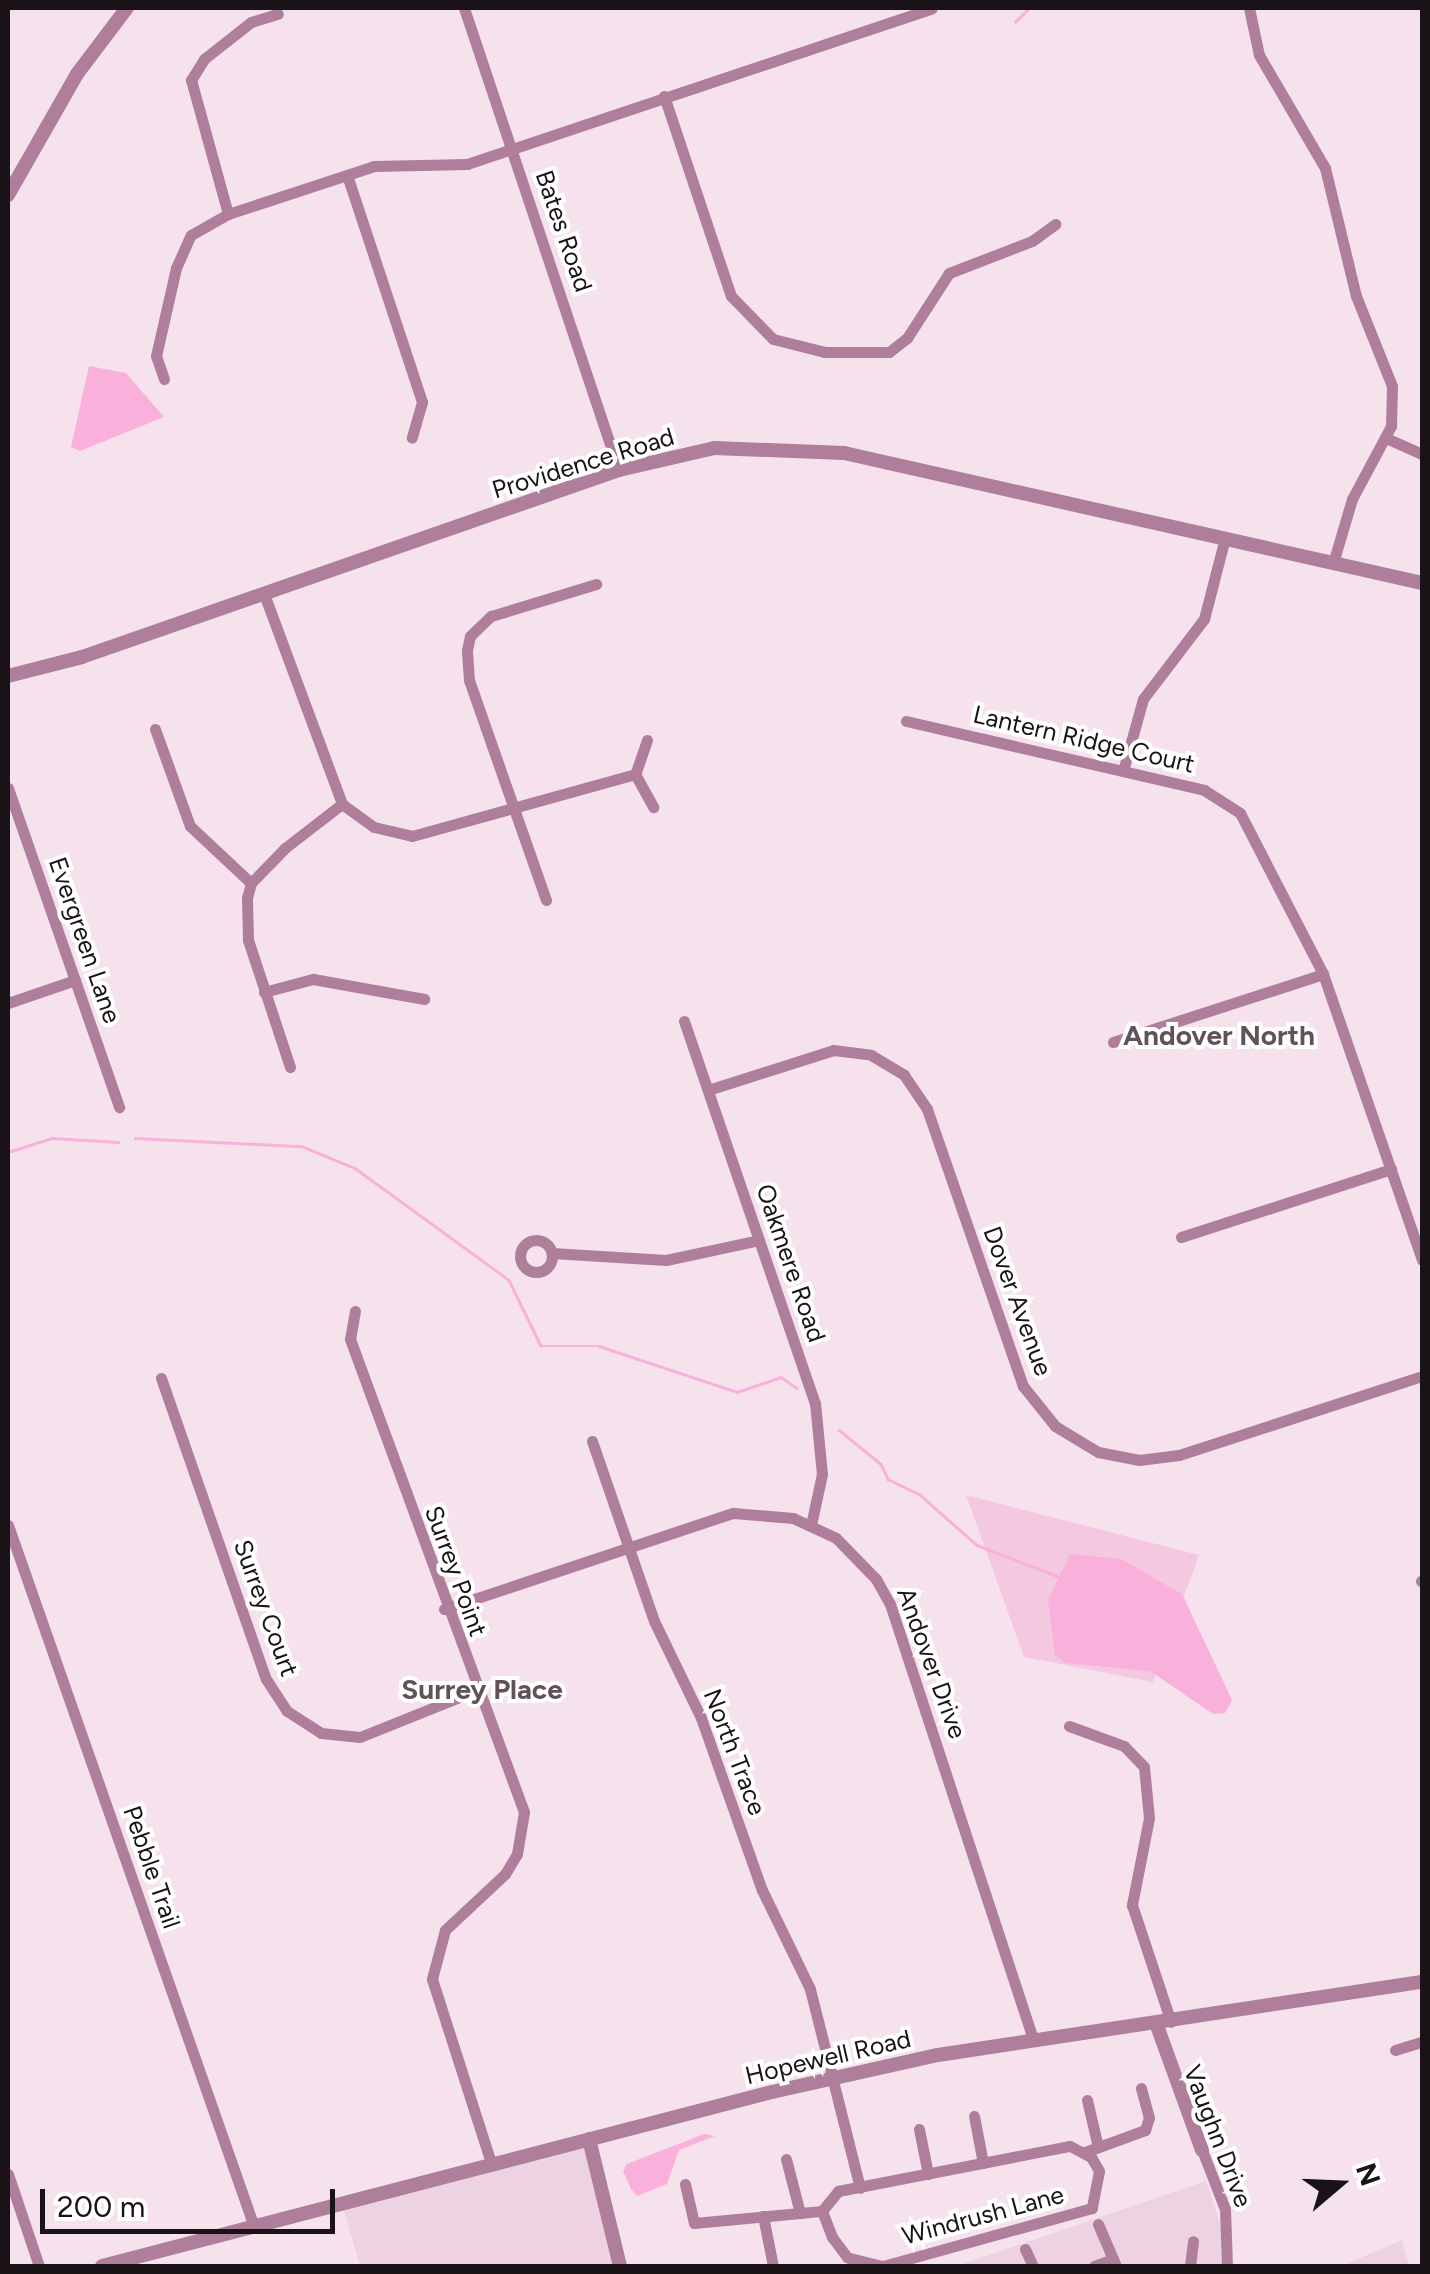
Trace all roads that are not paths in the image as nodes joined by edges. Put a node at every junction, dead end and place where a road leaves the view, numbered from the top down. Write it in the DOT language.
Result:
graph roads {
  1 [pos="127,8"];
  2 [pos="464,8"];
  3 [pos="932,8"];
  4 [pos="1249,8"];
  5 [pos="278,14"];
  6 [pos="664,96"];
  7 [pos="512,149"];
  8 [pos="346,175"];
  9 [pos="8,195"];
  10 [pos="228,214"];
  11 [pos="1055,224"];
  12 [pos="164,379"];
  13 [pos="412,438"];
  14 [pos="1386,438"];
  15 [pos="1422,454"];
  16 [pos="620,470"];
  17 [pos="1225,538"];
  18 [pos="1333,563"];
  19 [pos="1422,583"];
  20 [pos="596,584"];
  21 [pos="264,594"];
  22 [pos="8,676"];
  23 [pos="906,721"];
  24 [pos="156,730"];
  25 [pos="646,740"];
  26 [pos="1123,771"];
  27 [pos="635,774"];
  28 [pos="8,788"];
  29 [pos="342,804"];
  30 [pos="514,804"];
  31 [pos="653,807"];
  32 [pos="252,883"];
  33 [pos="546,900"];
  34 [pos="1322,974"];
  35 [pos="75,980"];
  36 [pos="264,992"];
  37 [pos="424,999"];
  38 [pos="8,1003"];
  39 [pos="684,1021"];
  40 [pos="1113,1042"];
  41 [pos="290,1067"];
  42 [pos="708,1090"];
  43 [pos="119,1107"];
  44 [pos="1391,1169"];
  45 [pos="1181,1237"];
  46 [pos="760,1240"];
  47 [pos="552,1252"];
  48 [pos="1422,1260"];
  49 [pos="355,1311"];
  50 [pos="1422,1376"];
  51 [pos="161,1378"];
  52 [pos="592,1441"];
  53 [pos="8,1525"];
  54 [pos="811,1525"];
  55 [pos="627,1545"];
  56 [pos="444,1609"];
  57 [pos="477,1690"];
  58 [pos="1069,1726"];
  59 [pos="1422,1982"];
  60 [pos="1164,2022"];
  61 [pos="1033,2039"];
  62 [pos="1422,2042"];
  63 [pos="1395,2050"];
  64 [pos="836,2078"];
  65 [pos="1141,2088"];
  66 [pos="1086,2100"];
  67 [pos="974,2116"];
  68 [pos="919,2128"];
  69 [pos="589,2138"];
  70 [pos="1097,2143"];
  71 [pos="1202,2150"];
  72 [pos="1085,2152"];
  73 [pos="786,2158"];
  74 [pos="491,2163"];
  75 [pos="983,2163"];
  76 [pos="8,2174"];
  77 [pos="928,2174"];
  78 [pos="685,2184"];
  79 [pos="860,2188"];
  80 [pos="822,2210"];
  81 [pos="800,2213"];
  82 [pos="764,2216"];
  83 [pos="253,2224"];
  84 [pos="1098,2224"];
  85 [pos="1193,2241"];
  86 [pos="1025,2249"];
  87 [pos="1115,2263"];
  88 [pos="39,2266"];
  89 [pos="102,2266"];
  90 [pos="620,2266"];
  91 [pos="773,2266"];
  92 [pos="882,2266"];
  93 [pos="1032,2266"];
  94 [pos="1094,2266"];
  95 [pos="1190,2266"];
  96 [pos="1227,2266"];
  1 -- 9 [label="street"];
  2 -- 7 [label="street, Bates Road"];
  3 -- 6 [label="street"];
  4 -- 14 [label="street"];
  5 -- 10 [label="street"];
  6 -- 7 [label="street"];
  6 -- 11 [label="street"];
  7 -- 8 [label="street"];
  7 -- 16 [label="street, Bates Road"];
  8 -- 10 [label="street"];
  8 -- 13 [label="street"];
  10 -- 12 [label="street"];
  14 -- 15 [label="street"];
  14 -- 18 [label="street"];
  16 -- 17 [label="street, Providence Road"];
  16 -- 21 [label="street, Providence Road"];
  17 -- 18 [label="street, Providence Road"];
  17 -- 26 [label="street"];
  18 -- 19 [label="street, Providence Road"];
  20 -- 30 [label="street"];
  21 -- 22 [label="street, Providence Road"];
  21 -- 29 [label="street"];
  23 -- 26 [label="street, Lantern Ridge Court"];
  24 -- 32 [label="street"];
  25 -- 27 [label="street"];
  26 -- 34 [label="street, Lantern Ridge Court"];
  27 -- 30 [label="street"];
  27 -- 31 [label="street"];
  28 -- 35 [label="street, Evergreen Lane"];
  29 -- 30 [label="street"];
  29 -- 32 [label="street"];
  30 -- 33 [label="street"];
  32 -- 36 [label="street"];
  34 -- 40 [label="street"];
  34 -- 44 [label="street, Lantern Ridge Court"];
  35 -- 38 [label="street"];
  35 -- 43 [label="street, Evergreen Lane"];
  36 -- 37 [label="street"];
  36 -- 41 [label="street"];
  39 -- 42 [label="street, Oakmere Road"];
  42 -- 46 [label="street, Oakmere Road"];
  42 -- 50 [label="street, Dover Avenue"];
  44 -- 45 [label="street"];
  44 -- 48 [label="street, Lantern Ridge Court"];
  46 -- 47 [label="street"];
  46 -- 54 [label="street, Oakmere Road"];
  49 -- 56 [label="street, Surrey Point"];
  51 -- 57 [label="street, Surrey Court"];
  52 -- 55 [label="street, North Trace"];
  53 -- 83 [label="street, Pebble Trail"];
  54 -- 55 [label="street, Andover Drive"];
  54 -- 61 [label="street, Andover Drive"];
  55 -- 56 [label="street, Andover Drive"];
  55 -- 64 [label="street, North Trace"];
  56 -- 57 [label="street, Surrey Point"];
  57 -- 74 [label="street, Surrey Point"];
  58 -- 60 [label="street"];
  59 -- 60 [label="street, Hopewell Road"];
  60 -- 61 [label="street, Hopewell Road"];
  60 -- 71 [label="street, Vaughn Drive"];
  61 -- 64 [label="street, Hopewell Road"];
  62 -- 63 [label="street"];
  64 -- 69 [label="street, Hopewell Road"];
  64 -- 79 [label="street"];
  65 -- 70 [label="street, Windrush Lane"];
  66 -- 70 [label="street"];
  67 -- 75 [label="street"];
  68 -- 77 [label="street"];
  69 -- 74 [label="street, Hopewell Road"];
  69 -- 90 [label="street"];
  70 -- 72 [label="street, Windrush Lane"];
  71 -- 96 [label="street, Vaughn Drive"];
  72 -- 75 [label="street, Windrush Lane"];
  72 -- 92 [label="street, Windrush Lane"];
  73 -- 81 [label="street"];
  74 -- 83 [label="street, Hopewell Road"];
  75 -- 77 [label="street, Windrush Lane"];
  76 -- 88 [label="street"];
  77 -- 79 [label="street, Windrush Lane"];
  78 -- 82 [label="street, Windrush Lane"];
  79 -- 80 [label="street, Windrush Lane"];
  80 -- 81 [label="street, Windrush Lane"];
  80 -- 92 [label="street, Windrush Lane"];
  81 -- 82 [label="street, Windrush Lane"];
  82 -- 91 [label="street"];
  83 -- 89 [label="street, Hopewell Road"];
  84 -- 87 [label="street"];
  85 -- 95 [label="street"];
  86 -- 93 [label="street"];
  87 -- 94 [label="street"];
}
